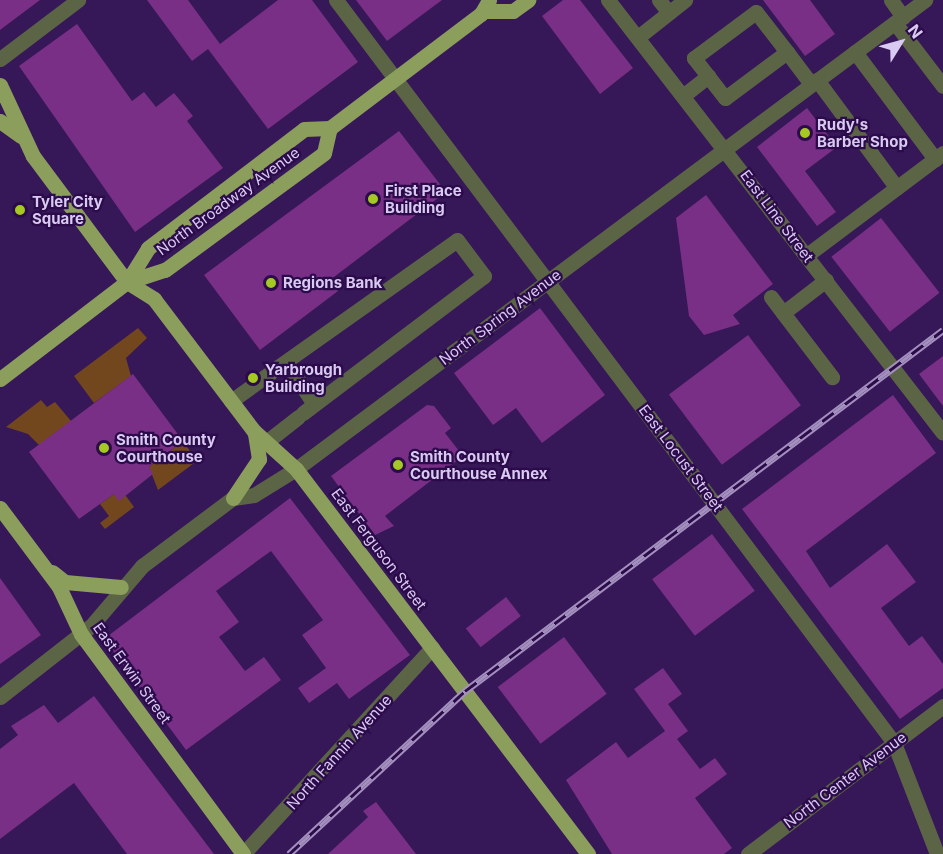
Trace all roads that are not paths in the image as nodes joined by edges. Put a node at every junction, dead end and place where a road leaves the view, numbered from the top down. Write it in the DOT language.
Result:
graph roads {
  1 [pos="78,0"];
  2 [pos="336,0"];
  3 [pos="528,0"];
  4 [pos="608,0"];
  5 [pos="659,0"];
  6 [pos="686,0"];
  7 [pos="891,0"];
  8 [pos="925,0"];
  9 [pos="483,6"];
  10 [pos="669,13"];
  11 [pos="899,20"];
  12 [pos="638,37"];
  13 [pos="787,52"];
  14 [pos="855,52"];
  15 [pos="0,58"];
  16 [pos="708,76"];
  17 [pos="395,78"];
  18 [pos="814,82"];
  19 [pos="0,85"];
  20 [pos="943,86"];
  21 [pos="684,95"];
  22 [pos="0,121"];
  23 [pos="330,128"];
  24 [pos="24,138"];
  25 [pos="726,148"];
  26 [pos="939,156"];
  27 [pos="897,188"];
  28 [pos="807,255"];
  29 [pos="826,280"];
  30 [pos="549,281"];
  31 [pos="127,282"];
  32 [pos="771,297"];
  33 [pos="783,313"];
  34 [pos="277,368"];
  35 [pos="832,377"];
  36 [pos="0,379"];
  37 [pos="231,401"];
  38 [pos="305,411"];
  39 [pos="254,431"];
  40 [pos="943,433"];
  41 [pos="265,443"];
  42 [pos="296,469"];
  43 [pos="233,498"];
  44 [pos="0,508"];
  45 [pos="43,564"];
  46 [pos="121,588"];
  47 [pos="81,634"];
  48 [pos="432,648"];
  49 [pos="0,696"];
  50 [pos="943,706"];
  51 [pos="894,742"];
  52 [pos="243,854"];
  53 [pos="588,854"];
  54 [pos="748,854"];
  55 [pos="937,854"];
  1 -- 15 [label="street"];
  2 -- 17 [label="street, East Locust Street"];
  3 -- 9 [label="main road"];
  4 -- 12 [label="street, East Line Street"];
  5 -- 10 [label="street"];
  6 -- 10 [label="street"];
  7 -- 11 [label="street"];
  8 -- 11 [label="street, North Spring Avenue"];
  9 -- 17 [label="main road"];
  10 -- 12 [label="street"];
  11 -- 14 [label="street, North Spring Avenue"];
  11 -- 20 [label="street"];
  12 -- 21 [label="street, East Line Street"];
  13 -- 16 [label="street"];
  13 -- 16 [label="street"];
  13 -- 18 [label="street"];
  14 -- 18 [label="street, North Spring Avenue"];
  14 -- 26 [label="street"];
  16 -- 21 [label="street"];
  17 -- 23 [label="main road"];
  17 -- 30 [label="street, East Locust Street"];
  18 -- 25 [label="street, North Spring Avenue"];
  18 -- 27 [label="street"];
  19 -- 24 [label="main road"];
  21 -- 25 [label="street, East Line Street"];
  22 -- 24 [label="main road"];
  23 -- 31 [label="main road, North Broadway Avenue"];
  23 -- 31 [label="main road, North Broadway Avenue"];
  24 -- 31 [label="main road"];
  25 -- 28 [label="street, East Line Street"];
  25 -- 30 [label="street, North Spring Avenue"];
  26 -- 27 [label="street"];
  27 -- 28 [label="street"];
  28 -- 29 [label="street, East Line Street"];
  29 -- 33 [label="street"];
  29 -- 40 [label="street, East Line Street"];
  30 -- 42 [label="street, North Spring Avenue"];
  30 -- 51 [label="street, East Locust Street"];
  31 -- 36 [label="main road, North Broadway Avenue"];
  31 -- 37 [label="main road, East Ferguson Street"];
  32 -- 33 [label="street"];
  33 -- 35 [label="street"];
  34 -- 37 [label="street"];
  34 -- 38 [label="street"];
  34 -- 38 [label="street"];
  37 -- 39 [label="main road, East Ferguson Street"];
  38 -- 41 [label="street"];
  39 -- 41 [label="main road, East Ferguson Street"];
  39 -- 43 [label="main road"];
  41 -- 42 [label="main road, East Ferguson Street"];
  42 -- 43 [label="street, North Spring Avenue"];
  42 -- 48 [label="main road, East Ferguson Street"];
  43 -- 46 [label="street, North Spring Avenue"];
  44 -- 45 [label="main road, East Erwin Street"];
  45 -- 46 [label="main road"];
  45 -- 47 [label="main road, East Erwin Street"];
  46 -- 47 [label="street, North Spring Avenue"];
  47 -- 49 [label="street, North Spring Avenue"];
  47 -- 52 [label="main road, East Erwin Street"];
  48 -- 52 [label="street, North Fannin Avenue"];
  48 -- 53 [label="main road, East Ferguson Street"];
  50 -- 51 [label="street, North Center Avenue"];
  51 -- 54 [label="street, North Center Avenue"];
  51 -- 55 [label="street, East Locust Street"];
}
